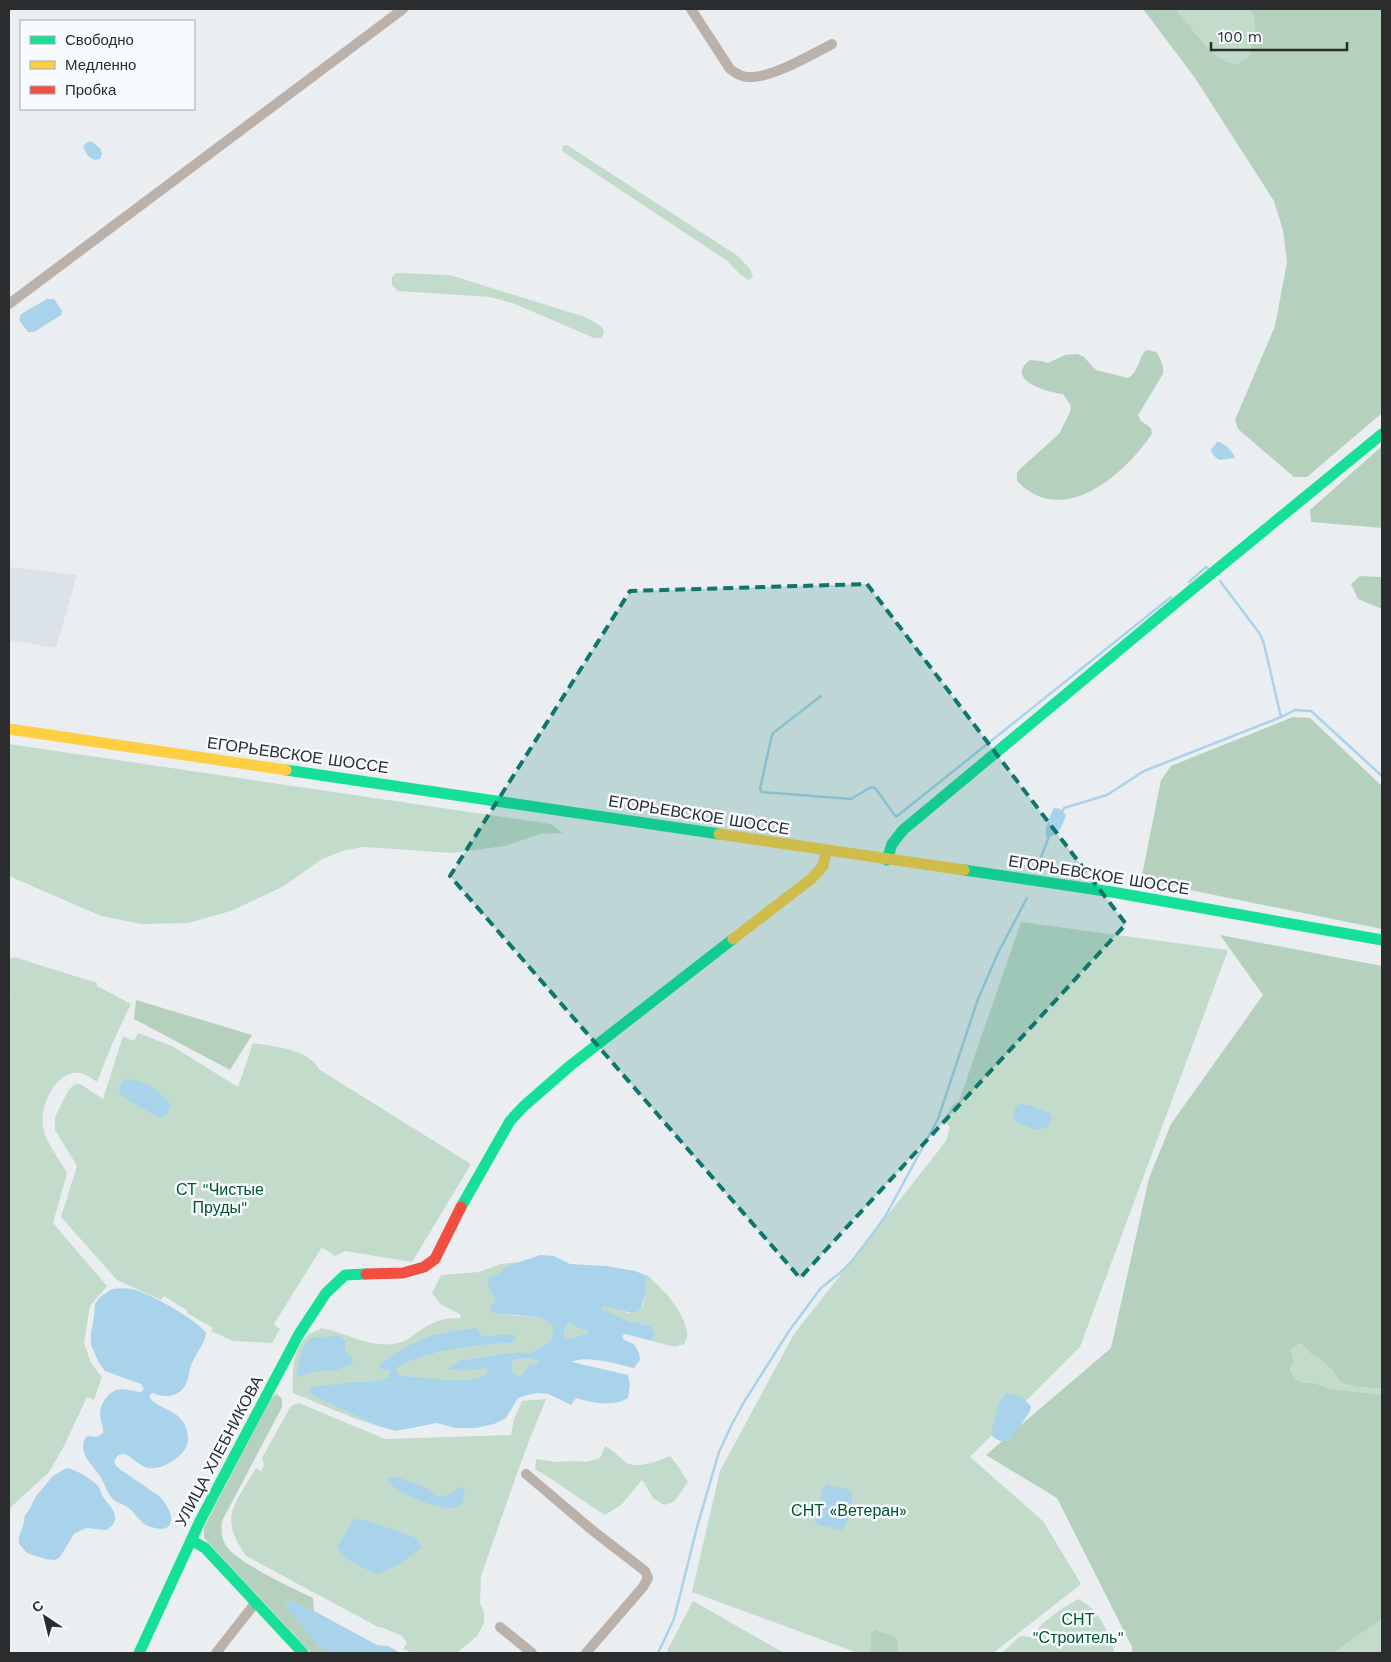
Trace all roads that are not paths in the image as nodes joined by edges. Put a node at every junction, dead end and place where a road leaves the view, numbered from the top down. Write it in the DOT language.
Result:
graph roads {
  1 [pos="404,9"];
  2 [pos="691,9"];
  3 [pos="832,44"];
  4 [pos="9,304"];
  5 [pos="1382,434"];
  6 [pos="9,729"];
  7 [pos="826,851"];
  8 [pos="887,860"];
  9 [pos="1382,940"];
  10 [pos="526,1474"];
  11 [pos="191,1540"];
  12 [pos="256,1602"];
  13 [pos="500,1627"];
  14 [pos="139,1653"];
  15 [pos="216,1653"];
  16 [pos="303,1653"];
  17 [pos="532,1653"];
  18 [pos="586,1653"];
  1 -- 4 [label="street"];
  2 -- 3 [label="street"];
  5 -- 8 [label="street"];
  6 -- 7 [label="street, ЕГОРЬЕВСКОЕ ШОССЕ"];
  7 -- 8 [label="street, ЕГОРЬЕВСКОЕ ШОССЕ"];
  7 -- 11 [label="street, УЛИЦА ХЛЕБНИКОВА"];
  8 -- 9 [label="street, ЕГОРЬЕВСКОЕ ШОССЕ"];
  10 -- 18 [label="street"];
  11 -- 12 [label="street"];
  11 -- 14 [label="street, УЛИЦА ХЛЕБНИКОВА"];
  12 -- 15 [label="street"];
  12 -- 16 [label="street"];
  13 -- 17 [label="street"];
}
